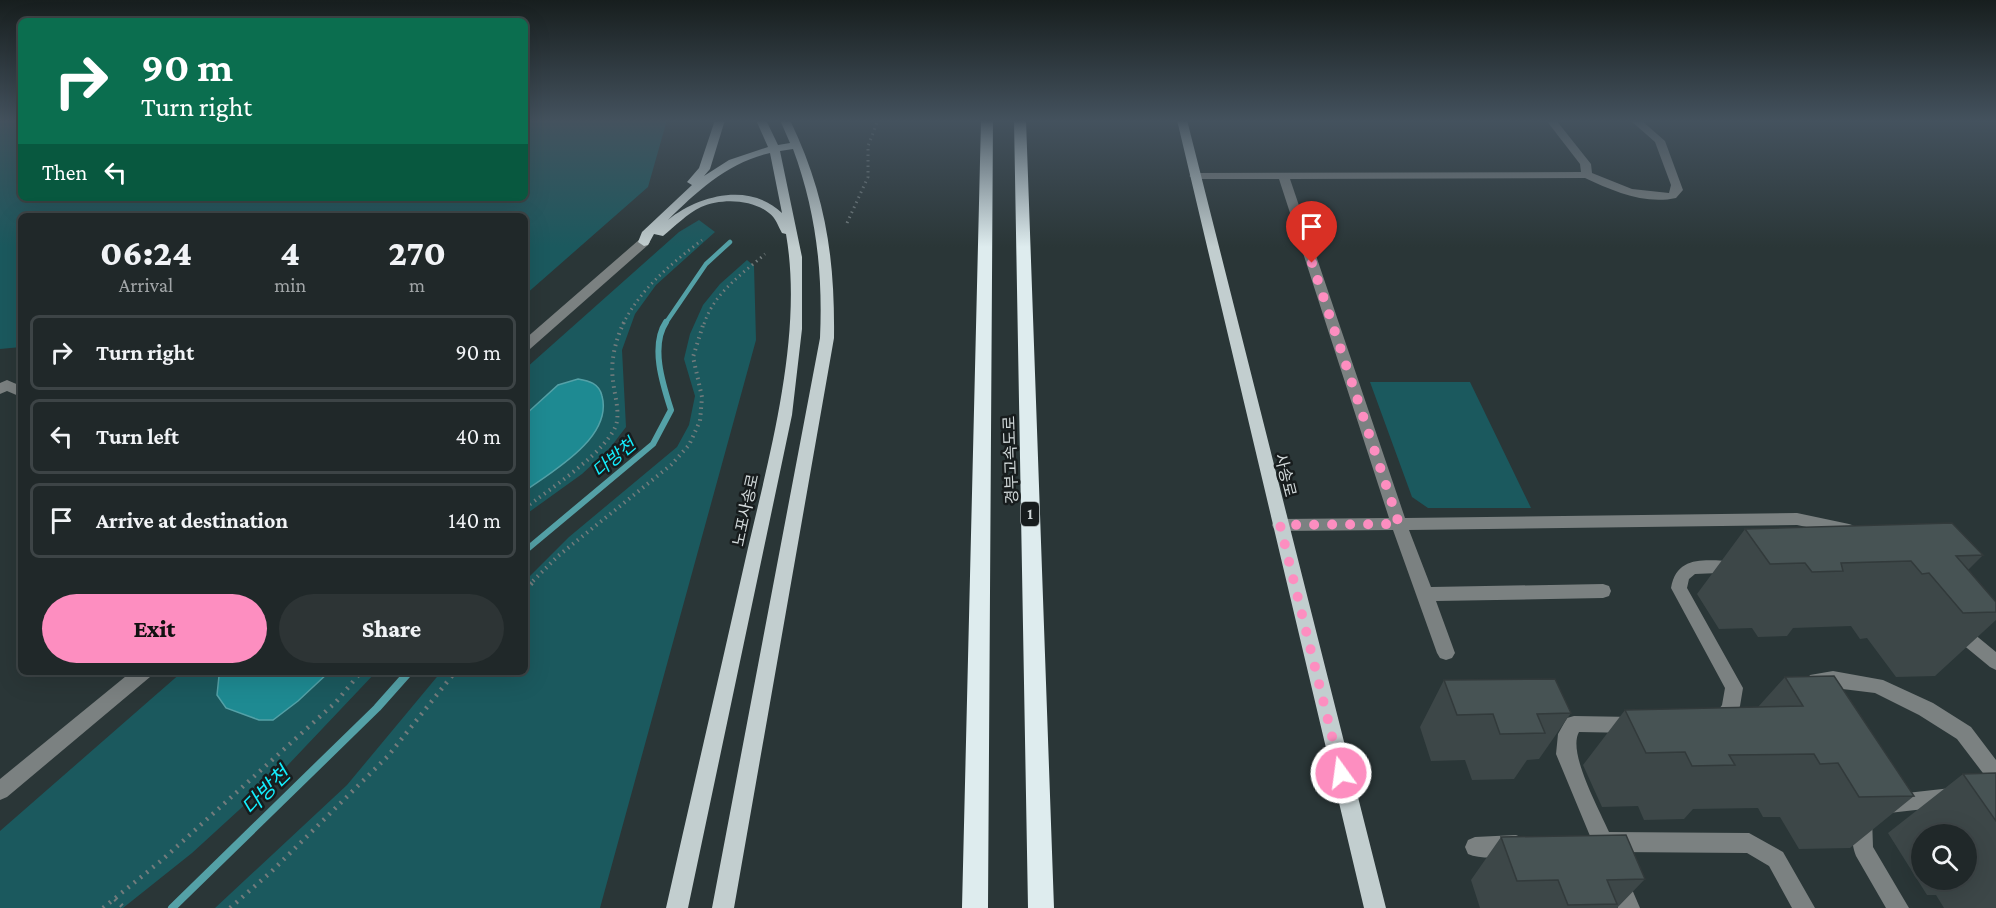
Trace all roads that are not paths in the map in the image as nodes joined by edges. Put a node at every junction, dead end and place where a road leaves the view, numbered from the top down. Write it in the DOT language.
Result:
graph roads {
  1 [pos="706,162"];
  2 [pos="754,162"];
  3 [pos="778,162"];
  4 [pos="805,162"];
  5 [pos="986,162"];
  6 [pos="1021,162"];
  7 [pos="1192,162"];
  8 [pos="1584,162"];
  9 [pos="1667,162"];
  10 [pos="1587,175"];
  11 [pos="1195,176"];
  12 [pos="1284,177"];
  13 [pos="648,238"];
  14 [pos="794,248"];
  15 [pos="528,343"];
  16 [pos="2,385"];
  17 [pos="18,391"];
  18 [pos="1399,524"];
  19 [pos="1280,525"];
  20 [pos="1860,533"];
  21 [pos="1759,566"];
  22 [pos="1603,591"];
  23 [pos="1425,594"];
  24 [pos="1944,619"];
  25 [pos="1446,653"];
  26 [pos="1996,662"];
  27 [pos="140,675"];
  28 [pos="1802,681"];
  29 [pos="1703,723"];
  30 [pos="1645,725"];
  31 [pos="1996,775"];
  32 [pos="0,791"];
  33 [pos="1967,795"];
  34 [pos="1602,842"];
  35 [pos="1579,843"];
  36 [pos="1533,844"];
  37 [pos="1475,847"];
  38 [pos="676,908"];
  39 [pos="723,908"];
  40 [pos="975,908"];
  41 [pos="1041,908"];
  42 [pos="1375,908"];
  43 [pos="1629,908"];
  44 [pos="1804,908"];
  45 [pos="1898,908"];
  1 -- 13 [label="main road"];
  2 -- 13 [label="main road"];
  3 -- 14 [label="main road, 노포사송로"];
  4 -- 39 [label="main road"];
  5 -- 40 [label="highway, 경부고속도로"];
  6 -- 41 [label="highway, 경부고속도로 / 1"];
  7 -- 11 [label="main road, 사송로"];
  8 -- 10 [label="street"];
  9 -- 10 [label="street"];
  10 -- 12 [label="street"];
  11 -- 12 [label="street"];
  11 -- 19 [label="main road, 사송로"];
  12 -- 18 [label="street"];
  13 -- 14 [label="main road"];
  13 -- 15 [label="street"];
  14 -- 38 [label="main road, 노포사송로"];
  16 -- 17 [label="street"];
  18 -- 19 [label="street"];
  18 -- 20 [label="street"];
  18 -- 23 [label="street"];
  19 -- 42 [label="main road, 사송로"];
  21 -- 29 [label="street"];
  22 -- 23 [label="street"];
  23 -- 25 [label="street"];
  24 -- 26 [label="street"];
  27 -- 32 [label="street"];
  28 -- 31 [label="street"];
  30 -- 34 [label="street"];
  33 -- 45 [label="street"];
  34 -- 35 [label="street"];
  34 -- 43 [label="street"];
  34 -- 44 [label="street"];
  36 -- 37 [label="street"];
}
